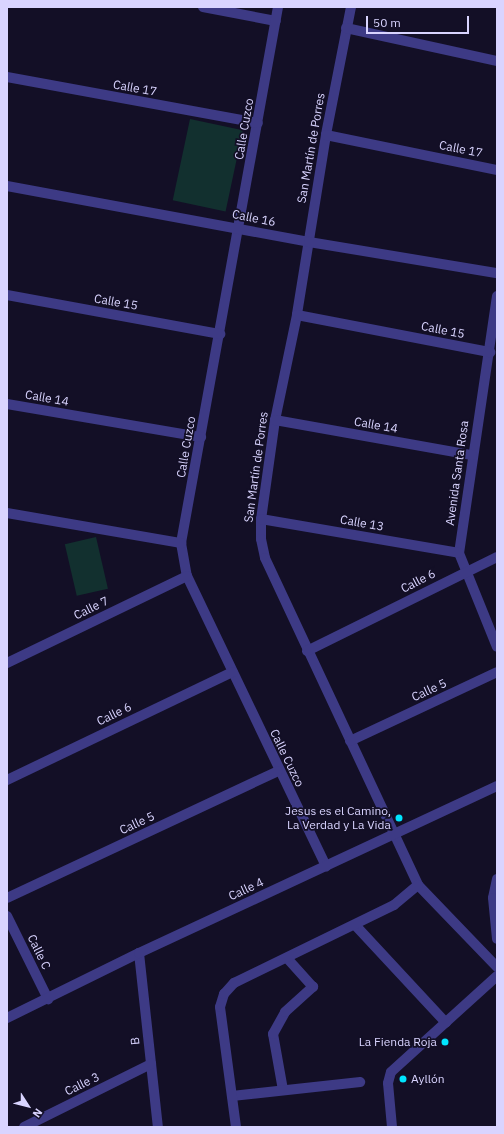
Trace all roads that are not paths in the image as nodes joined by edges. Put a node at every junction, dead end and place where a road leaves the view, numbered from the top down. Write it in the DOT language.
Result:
graph roads {
  1 [pos="203,7"];
  2 [pos="278,7"];
  3 [pos="351,7"];
  4 [pos="276,21"];
  5 [pos="346,28"];
  6 [pos="497,61"];
  7 [pos="7,77"];
  8 [pos="258,123"];
  9 [pos="326,135"];
  10 [pos="497,170"];
  11 [pos="7,186"];
  12 [pos="239,228"];
  13 [pos="309,242"];
  14 [pos="497,273"];
  15 [pos="7,295"];
  16 [pos="497,296"];
  17 [pos="297,315"];
  18 [pos="220,334"];
  19 [pos="490,352"];
  20 [pos="7,404"];
  21 [pos="275,420"];
  22 [pos="201,438"];
  23 [pos="472,455"];
  24 [pos="7,513"];
  25 [pos="261,519"];
  26 [pos="181,543"];
  27 [pos="459,553"];
  28 [pos="497,557"];
  29 [pos="464,572"];
  30 [pos="187,576"];
  31 [pos="497,647"];
  32 [pos="308,650"];
  33 [pos="7,663"];
  34 [pos="232,672"];
  35 [pos="497,672"];
  36 [pos="350,741"];
  37 [pos="278,771"];
  38 [pos="7,780"];
  39 [pos="497,786"];
  40 [pos="394,833"];
  41 [pos="326,866"];
  42 [pos="497,879"];
  43 [pos="418,885"];
  44 [pos="7,898"];
  45 [pos="7,916"];
  46 [pos="356,926"];
  47 [pos="497,939"];
  48 [pos="139,953"];
  49 [pos="287,958"];
  50 [pos="497,967"];
  51 [pos="497,976"];
  52 [pos="48,999"];
  53 [pos="7,1018"];
  54 [pos="446,1023"];
  55 [pos="151,1064"];
  56 [pos="360,1082"];
  57 [pos="283,1090"];
  58 [pos="232,1096"];
  59 [pos="24,1127"];
  60 [pos="158,1127"];
  61 [pos="236,1127"];
  62 [pos="392,1127"];
  1 -- 4 [label="street"];
  2 -- 4 [label="street, Calle Cuzco"];
  3 -- 5 [label="street, San Martín de Porres"];
  4 -- 8 [label="street, Calle Cuzco"];
  5 -- 6 [label="street"];
  5 -- 9 [label="street, San Martín de Porres"];
  7 -- 8 [label="street, Calle 17"];
  8 -- 12 [label="street, Calle Cuzco"];
  9 -- 10 [label="street, Calle 17"];
  9 -- 13 [label="street, San Martín de Porres"];
  11 -- 12 [label="street, Calle 16"];
  12 -- 13 [label="street, Calle 16"];
  12 -- 18 [label="street, Calle Cuzco"];
  13 -- 14 [label="street, Calle 16"];
  13 -- 17 [label="street, San Martín de Porres"];
  15 -- 18 [label="street, Calle 15"];
  16 -- 19 [label="street, Avenida Santa Rosa"];
  17 -- 19 [label="street, Calle 15"];
  17 -- 21 [label="street, San Martín de Porres"];
  18 -- 22 [label="street, Calle Cuzco"];
  19 -- 23 [label="street, Avenida Santa Rosa"];
  20 -- 22 [label="street, Calle 14"];
  21 -- 23 [label="street, Calle 14"];
  21 -- 25 [label="street, San Martín de Porres"];
  22 -- 26 [label="street, Calle Cuzco"];
  23 -- 27 [label="street, Avenida Santa Rosa"];
  24 -- 26 [label="street"];
  25 -- 27 [label="street, Calle 13"];
  25 -- 32 [label="street, San Martín de Porres"];
  26 -- 30 [label="street, Calle Cuzco"];
  27 -- 29 [label="street, Avenida Santa Rosa"];
  28 -- 29 [label="street, Calle 6"];
  29 -- 31 [label="street, Avenida Santa Rosa"];
  29 -- 32 [label="street, Calle 6"];
  30 -- 33 [label="street, Calle 7"];
  30 -- 34 [label="street, Calle Cuzco"];
  32 -- 36 [label="street, San Martín de Porres"];
  34 -- 37 [label="street, Calle Cuzco"];
  34 -- 38 [label="street, Calle 6"];
  35 -- 36 [label="street, Calle 5"];
  36 -- 40 [label="street, San Martín de Porres"];
  37 -- 41 [label="street, Calle Cuzco"];
  37 -- 44 [label="street, Calle 5"];
  39 -- 40 [label="street, Calle 4"];
  40 -- 41 [label="street, Calle 4"];
  40 -- 43 [label="street, San Martín de Porres"];
  41 -- 48 [label="street, Calle 4"];
  42 -- 47 [label="street"];
  43 -- 46 [label="street"];
  43 -- 50 [label="street, San Martín de Porres"];
  45 -- 52 [label="street, Calle C"];
  46 -- 49 [label="street"];
  46 -- 54 [label="street"];
  48 -- 52 [label="street, Calle 4"];
  48 -- 55 [label="street, B"];
  49 -- 57 [label="street"];
  49 -- 58 [label="street"];
  51 -- 54 [label="street"];
  52 -- 53 [label="street, Calle 4"];
  54 -- 62 [label="street"];
  55 -- 59 [label="street, Calle 3"];
  55 -- 60 [label="street, B"];
  56 -- 57 [label="street"];
  57 -- 58 [label="street"];
  58 -- 61 [label="street"];
}
